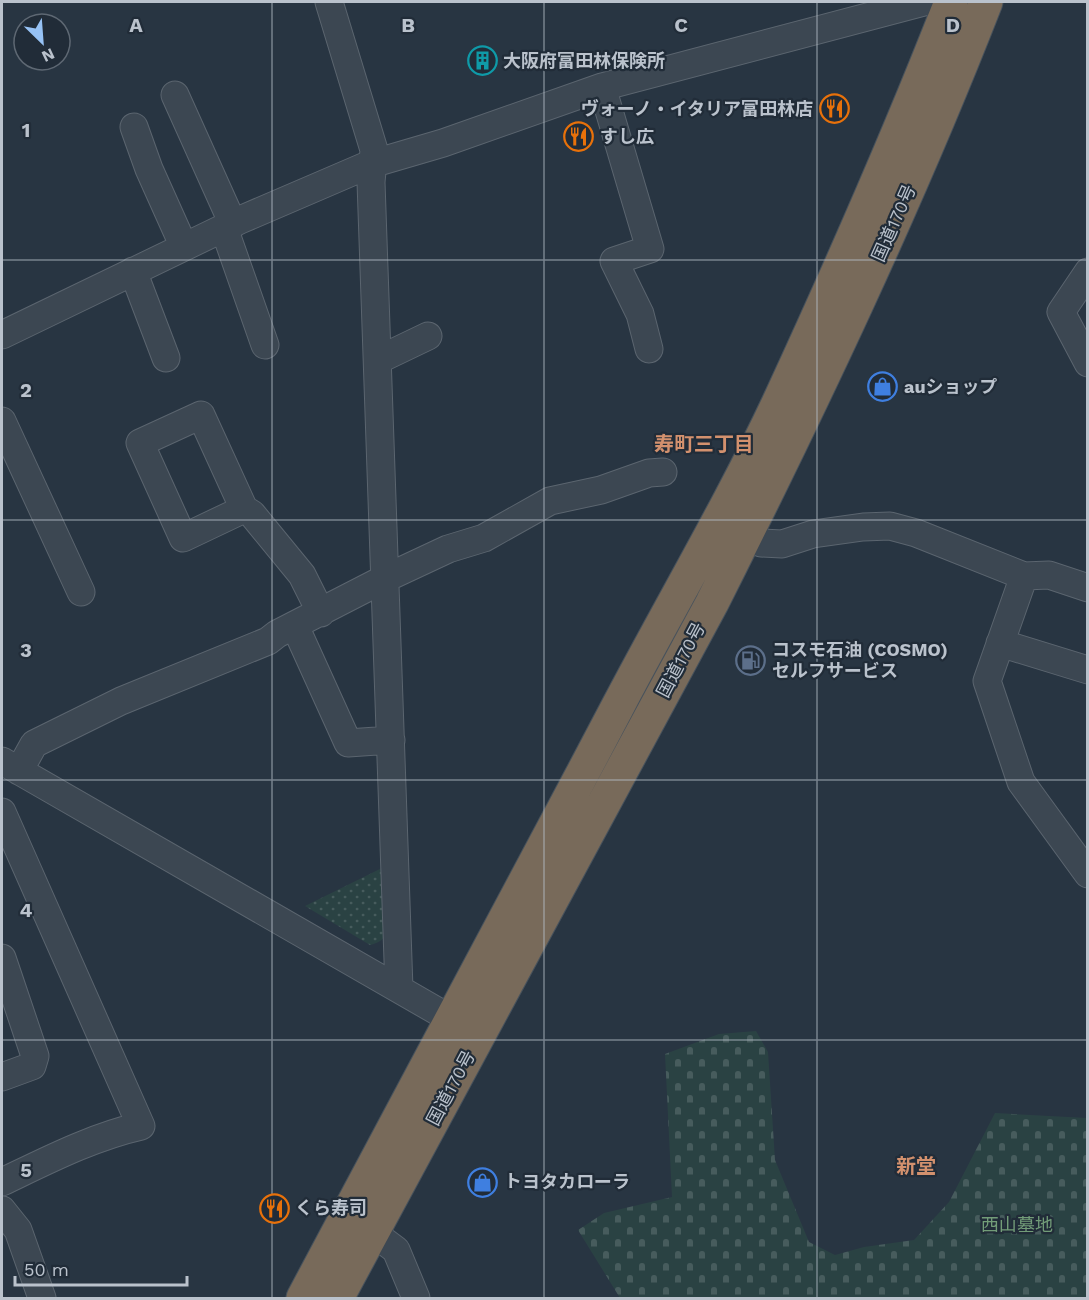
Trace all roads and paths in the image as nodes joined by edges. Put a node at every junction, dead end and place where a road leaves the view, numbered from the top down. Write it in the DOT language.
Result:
graph roads {
  1 [pos="329,2"];
  2 [pos="924,2"];
  3 [pos="951,2"];
  4 [pos="986,2"];
  5 [pos="602,87"];
  6 [pos="175,95"];
  7 [pos="134,127"];
  8 [pos="373,163"];
  9 [pos="228,226"];
  10 [pos="184,247"];
  11 [pos="133,272"];
  12 [pos="1088,272"];
  13 [pos="2,335"];
  14 [pos="428,336"];
  15 [pos="265,345"];
  16 [pos="649,349"];
  17 [pos="166,358"];
  18 [pos="378,360"];
  19 [pos="1088,363"];
  20 [pos="2,420"];
  21 [pos="663,472"];
  22 [pos="244,509"];
  23 [pos="733,527"];
  24 [pos="1024,576"];
  25 [pos="386,578"];
  26 [pos="1088,588"];
  27 [pos="81,592"];
  28 [pos="321,613"];
  29 [pos="295,626"];
  30 [pos="1000,643"];
  31 [pos="1088,670"];
  32 [pos="391,740"];
  33 [pos="10,766"];
  34 [pos="2,812"];
  35 [pos="1088,874"];
  36 [pos="2,958"];
  37 [pos="399,989"];
  38 [pos="450,1019"];
  39 [pos="479,1036"];
  40 [pos="2,1077"];
  41 [pos="2,1182"];
  42 [pos="2,1210"];
  43 [pos="372,1232"];
  44 [pos="42,1299"];
  45 [pos="303,1299"];
  46 [pos="337,1299"];
  47 [pos="416,1299"];
  1 -- 8 [label="street"];
  2 -- 5 [label="street"];
  3 -- 23 [label="highway, 国道170号"];
  4 -- 23 [label="highway, 国道170号"];
  5 -- 8 [label="street"];
  5 -- 16 [label="street"];
  6 -- 9 [label="street"];
  7 -- 10 [label="street"];
  8 -- 9 [label="street"];
  8 -- 18 [label="street"];
  9 -- 10 [label="street"];
  9 -- 15 [label="street"];
  10 -- 11 [label="street"];
  11 -- 13 [label="street"];
  11 -- 17 [label="street"];
  12 -- 19 [label="street"];
  14 -- 18 [label="street"];
  18 -- 25 [label="street"];
  20 -- 27 [label="street"];
  21 -- 25 [label="street"];
  22 -- 22 [label="street"];
  22 -- 28 [label="street"];
  23 -- 24 [label="street"];
  23 -- 38 [label="highway, 国道170号"];
  23 -- 39 [label="highway, 国道170号"];
  24 -- 26 [label="street"];
  24 -- 30 [label="street"];
  25 -- 28 [label="street"];
  25 -- 32 [label="street"];
  28 -- 29 [label="street"];
  29 -- 32 [label="street"];
  29 -- 33 [label="street"];
  30 -- 31 [label="street"];
  30 -- 35 [label="street"];
  32 -- 37 [label="street"];
  33 -- 37 [label="street"];
  34 -- 41 [label="street"];
  36 -- 40 [label="street"];
  37 -- 38 [label="street"];
  38 -- 39 [label="street"];
  38 -- 45 [label="highway, 国道170号"];
  39 -- 43 [label="highway, 国道170号"];
  42 -- 44 [label="street"];
  43 -- 46 [label="highway, 国道170号"];
  43 -- 47 [label="street"];
}
